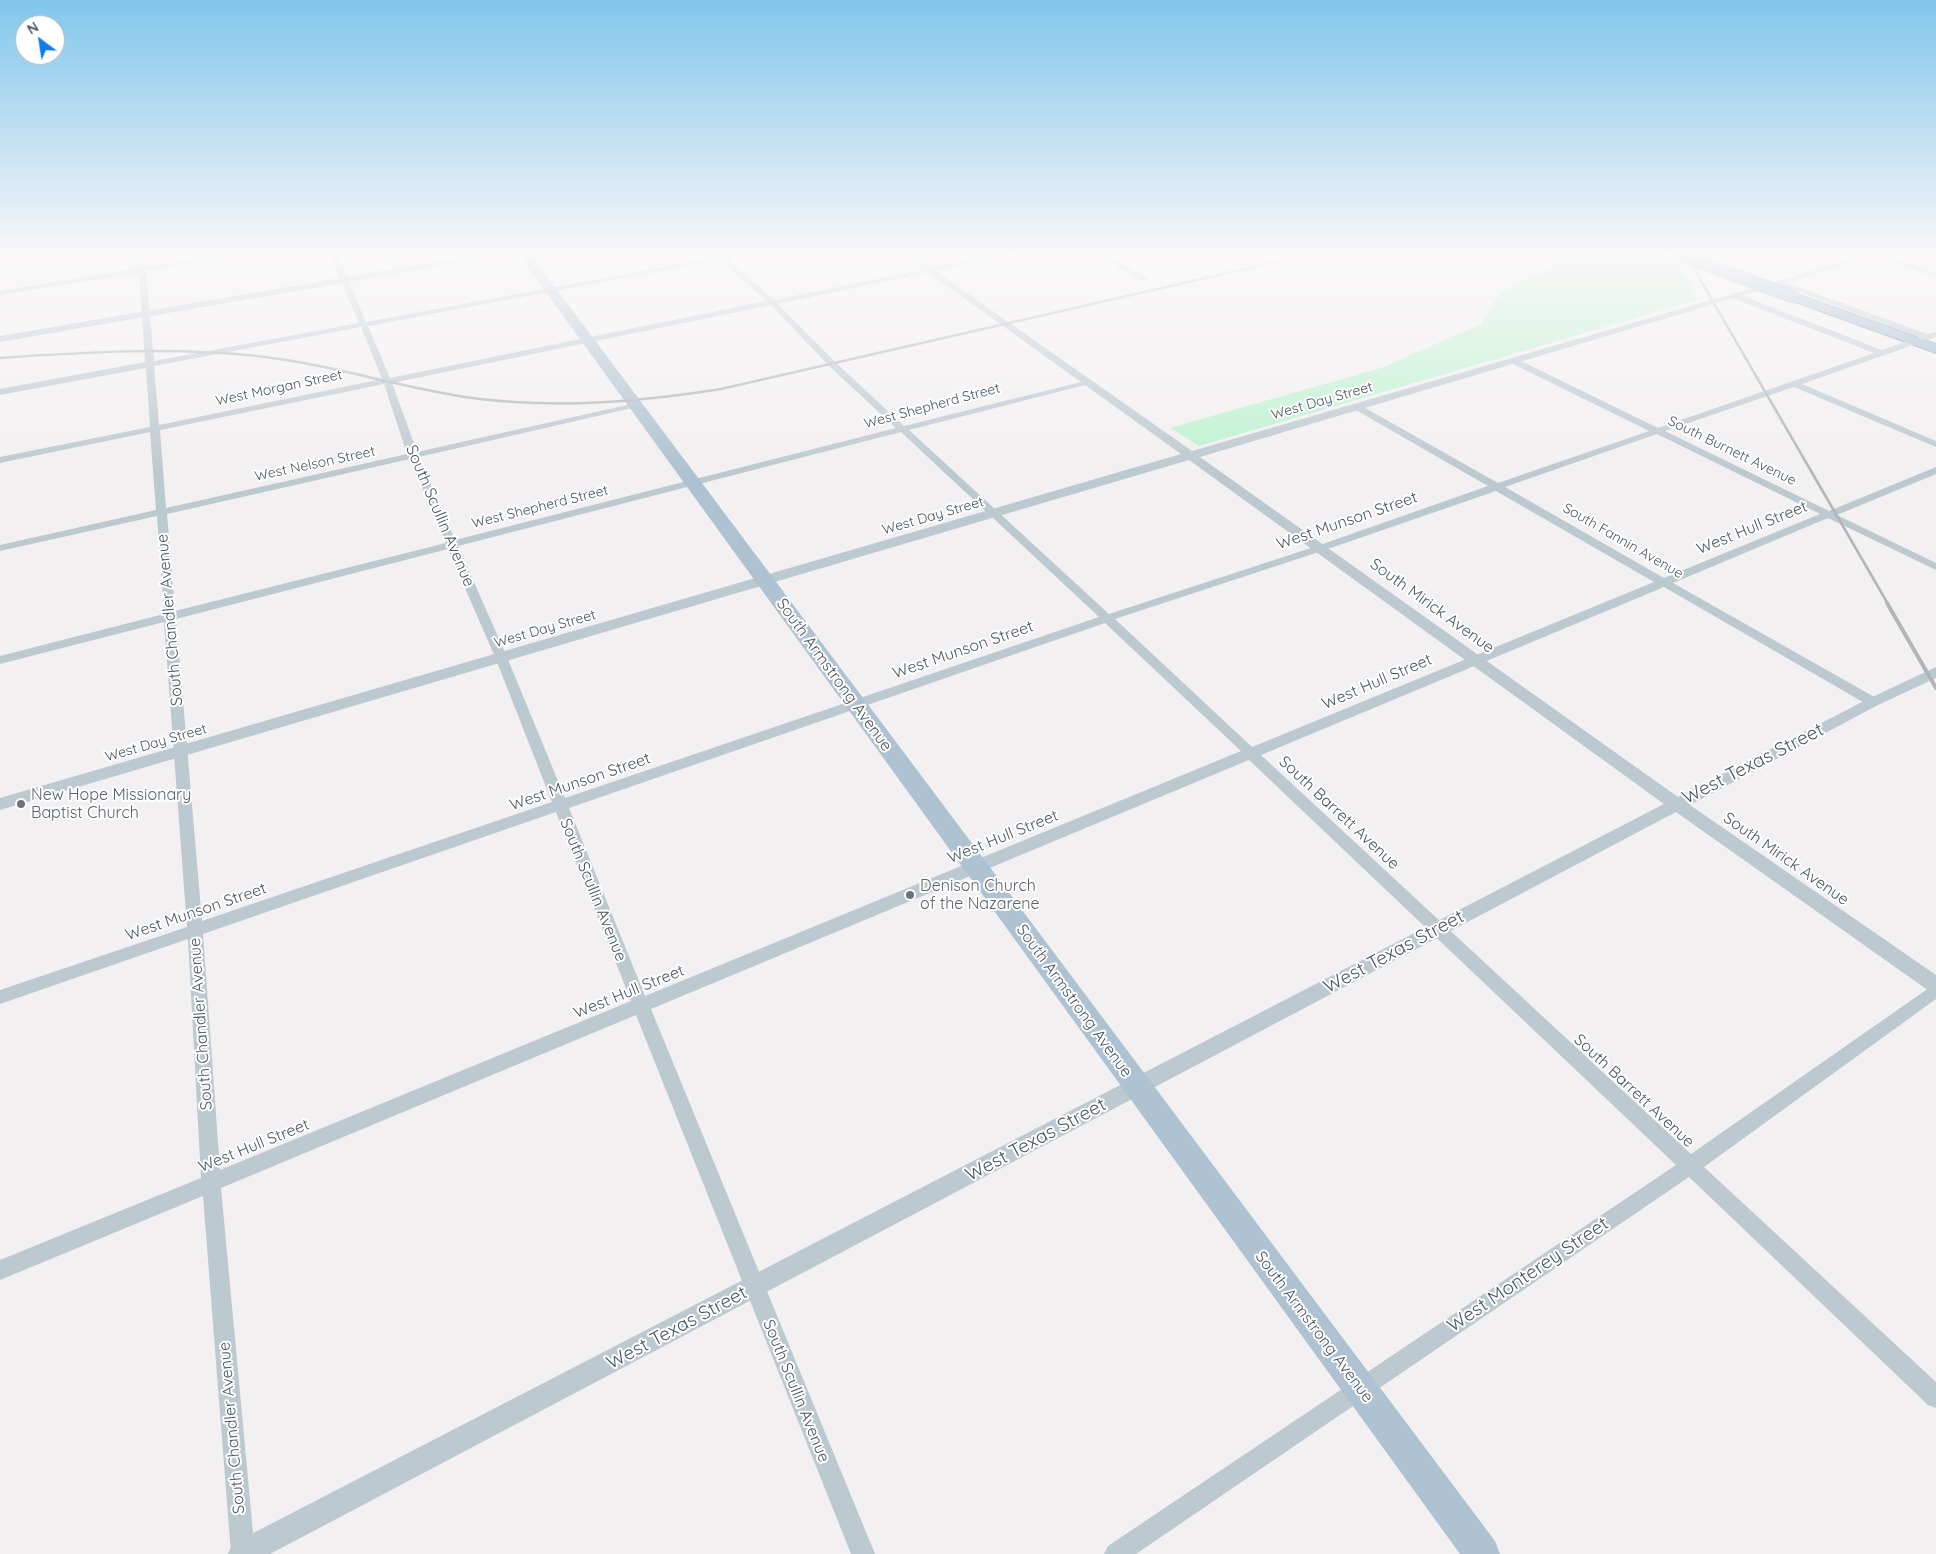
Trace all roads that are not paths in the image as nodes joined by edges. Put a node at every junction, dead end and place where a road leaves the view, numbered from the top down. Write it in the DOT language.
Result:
graph roads {
  1 [pos="66,328"];
  2 [pos="146,328"];
  3 [pos="344,328"];
  4 [pos="365,328"];
  5 [pos="579,328"];
  6 [pos="650,328"];
  7 [pos="797,328"];
  8 [pos="1010,328"];
  9 [pos="1628,328"];
  10 [pos="1817,328"];
  11 [pos="1892,328"];
  12 [pos="1898,328"];
  13 [pos="1926,338"];
  14 [pos="0,339"];
  15 [pos="588,340"];
  16 [pos="1936,349"];
  17 [pos="1882,353"];
  18 [pos="1514,361"];
  19 [pos="151,364"];
  20 [pos="387,380"];
  21 [pos="1086,382"];
  22 [pos="1793,383"];
  23 [pos="0,392"];
  24 [pos="636,406"];
  25 [pos="1357,407"];
  26 [pos="154,428"];
  27 [pos="903,430"];
  28 [pos="1658,430"];
  29 [pos="1936,444"];
  30 [pos="413,456"];
  31 [pos="1190,456"];
  32 [pos="0,460"];
  33 [pos="1936,470"];
  34 [pos="693,484"];
  35 [pos="1498,486"];
  36 [pos="160,512"];
  37 [pos="993,514"];
  38 [pos="1830,516"];
  39 [pos="452,545"];
  40 [pos="0,548"];
  41 [pos="1321,548"];
  42 [pos="1936,567"];
  43 [pos="766,580"];
  44 [pos="1664,582"];
  45 [pos="170,616"];
  46 [pos="1107,618"];
  47 [pos="501,657"];
  48 [pos="1476,659"];
  49 [pos="0,660"];
  50 [pos="1936,672"];
  51 [pos="1873,702"];
  52 [pos="856,704"];
  53 [pos="180,752"];
  54 [pos="1252,754"];
  55 [pos="0,804"];
  56 [pos="1676,804"];
  57 [pos="559,806"];
  58 [pos="976,867"];
  59 [pos="1437,929"];
  60 [pos="195,930"];
  61 [pos="1936,985"];
  62 [pos="1936,990"];
  63 [pos="0,997"];
  64 [pos="640,1006"];
  65 [pos="1136,1088"];
  66 [pos="1688,1167"];
  67 [pos="212,1183"];
  68 [pos="0,1270"];
  69 [pos="754,1288"];
  70 [pos="1359,1389"];
  71 [pos="1936,1397"];
  72 [pos="243,1554"];
  73 [pos="863,1554"];
  74 [pos="1116,1554"];
  75 [pos="1482,1554"];
  1 -- 14 [label="street"];
  2 -- 19 [label="street, South Chandler Avenue"];
  3 -- 19 [label="street"];
  4 -- 20 [label="street, South Scullin Avenue"];
  5 -- 15 [label="main road, South Armstrong Avenue"];
  6 -- 15 [label="street, West Morgan Street"];
  7 -- 27 [label="street, South Barrett Avenue"];
  8 -- 21 [label="street, South Mirick Avenue"];
  9 -- 18 [label="street, West Day Street"];
  10 -- 17 [label="street"];
  11 -- 13 [label="highway, bridge"];
  12 -- 13 [label="street"];
  13 -- 16 [label="highway"];
  13 -- 17 [label="street, West Munson Street"];
  15 -- 20 [label="street, West Morgan Street"];
  15 -- 24 [label="main road, South Armstrong Avenue"];
  17 -- 22 [label="street, West Munson Street"];
  18 -- 25 [label="street, West Day Street"];
  18 -- 28 [label="street, South Burnett Avenue"];
  19 -- 23 [label="street"];
  19 -- 26 [label="street, South Chandler Avenue"];
  20 -- 26 [label="street, West Morgan Street"];
  20 -- 30 [label="street, South Scullin Avenue"];
  21 -- 27 [label="street, West Shepherd Street"];
  21 -- 31 [label="street, South Mirick Avenue"];
  22 -- 28 [label="street, West Munson Street"];
  22 -- 29 [label="street"];
  24 -- 30 [label="street, West Nelson Street"];
  24 -- 34 [label="main road, South Armstrong Avenue"];
  25 -- 31 [label="street, West Day Street"];
  25 -- 35 [label="street, South Fannin Avenue"];
  26 -- 32 [label="street, West Morgan Street"];
  26 -- 36 [label="street, South Chandler Avenue"];
  27 -- 34 [label="street, West Shepherd Street"];
  27 -- 37 [label="street, South Barrett Avenue"];
  28 -- 35 [label="street, West Munson Street"];
  28 -- 38 [label="street, South Burnett Avenue"];
  30 -- 36 [label="street, West Nelson Street"];
  30 -- 39 [label="street, South Scullin Avenue"];
  31 -- 37 [label="street, West Day Street"];
  31 -- 41 [label="street, South Mirick Avenue"];
  33 -- 38 [label="street, West Hull Street"];
  34 -- 39 [label="street, West Shepherd Street"];
  34 -- 43 [label="main road, South Armstrong Avenue"];
  35 -- 41 [label="street, West Munson Street"];
  35 -- 44 [label="street, South Fannin Avenue"];
  36 -- 40 [label="street, West Nelson Street"];
  36 -- 45 [label="street, South Chandler Avenue"];
  37 -- 43 [label="street, West Day Street"];
  37 -- 46 [label="street, South Barrett Avenue"];
  38 -- 42 [label="street, South Burnett Avenue"];
  38 -- 44 [label="street, West Hull Street"];
  39 -- 45 [label="street, West Shepherd Street"];
  39 -- 47 [label="street, South Scullin Avenue"];
  41 -- 46 [label="street, West Munson Street"];
  41 -- 48 [label="street, South Mirick Avenue"];
  43 -- 47 [label="street, West Day Street"];
  43 -- 52 [label="main road, South Armstrong Avenue"];
  44 -- 48 [label="street, West Hull Street"];
  44 -- 51 [label="street, South Fannin Avenue"];
  45 -- 49 [label="street, West Shepherd Street"];
  45 -- 53 [label="street, South Chandler Avenue"];
  46 -- 52 [label="street, West Munson Street"];
  46 -- 54 [label="street, South Barrett Avenue"];
  47 -- 53 [label="street, West Day Street"];
  47 -- 57 [label="street, South Scullin Avenue"];
  48 -- 54 [label="street, West Hull Street"];
  48 -- 56 [label="street, South Mirick Avenue"];
  50 -- 51 [label="street, West Texas Street"];
  51 -- 56 [label="street, West Texas Street"];
  52 -- 57 [label="street, West Munson Street"];
  52 -- 58 [label="main road, South Armstrong Avenue"];
  53 -- 55 [label="street, West Day Street"];
  53 -- 60 [label="street, South Chandler Avenue"];
  54 -- 58 [label="street, West Hull Street"];
  54 -- 59 [label="street, South Barrett Avenue"];
  56 -- 59 [label="street, West Texas Street"];
  56 -- 61 [label="street, South Mirick Avenue"];
  57 -- 60 [label="street, West Munson Street"];
  57 -- 64 [label="street, South Scullin Avenue"];
  58 -- 64 [label="street, West Hull Street"];
  58 -- 65 [label="main road, South Armstrong Avenue"];
  59 -- 65 [label="street, West Texas Street"];
  59 -- 66 [label="street, South Barrett Avenue"];
  60 -- 63 [label="street, West Munson Street"];
  60 -- 67 [label="street, South Chandler Avenue"];
  62 -- 66 [label="street, West Monterey Street"];
  64 -- 67 [label="street, West Hull Street"];
  64 -- 69 [label="street, South Scullin Avenue"];
  65 -- 69 [label="street, West Texas Street"];
  65 -- 70 [label="main road, South Armstrong Avenue"];
  66 -- 70 [label="street, West Monterey Street"];
  66 -- 71 [label="street, South Barrett Avenue"];
  67 -- 68 [label="street, West Hull Street"];
  67 -- 72 [label="street, South Chandler Avenue"];
  69 -- 72 [label="street, West Texas Street"];
  69 -- 73 [label="street, South Scullin Avenue"];
  70 -- 74 [label="street, West Monterey Street"];
  70 -- 75 [label="main road, South Armstrong Avenue"];
}
